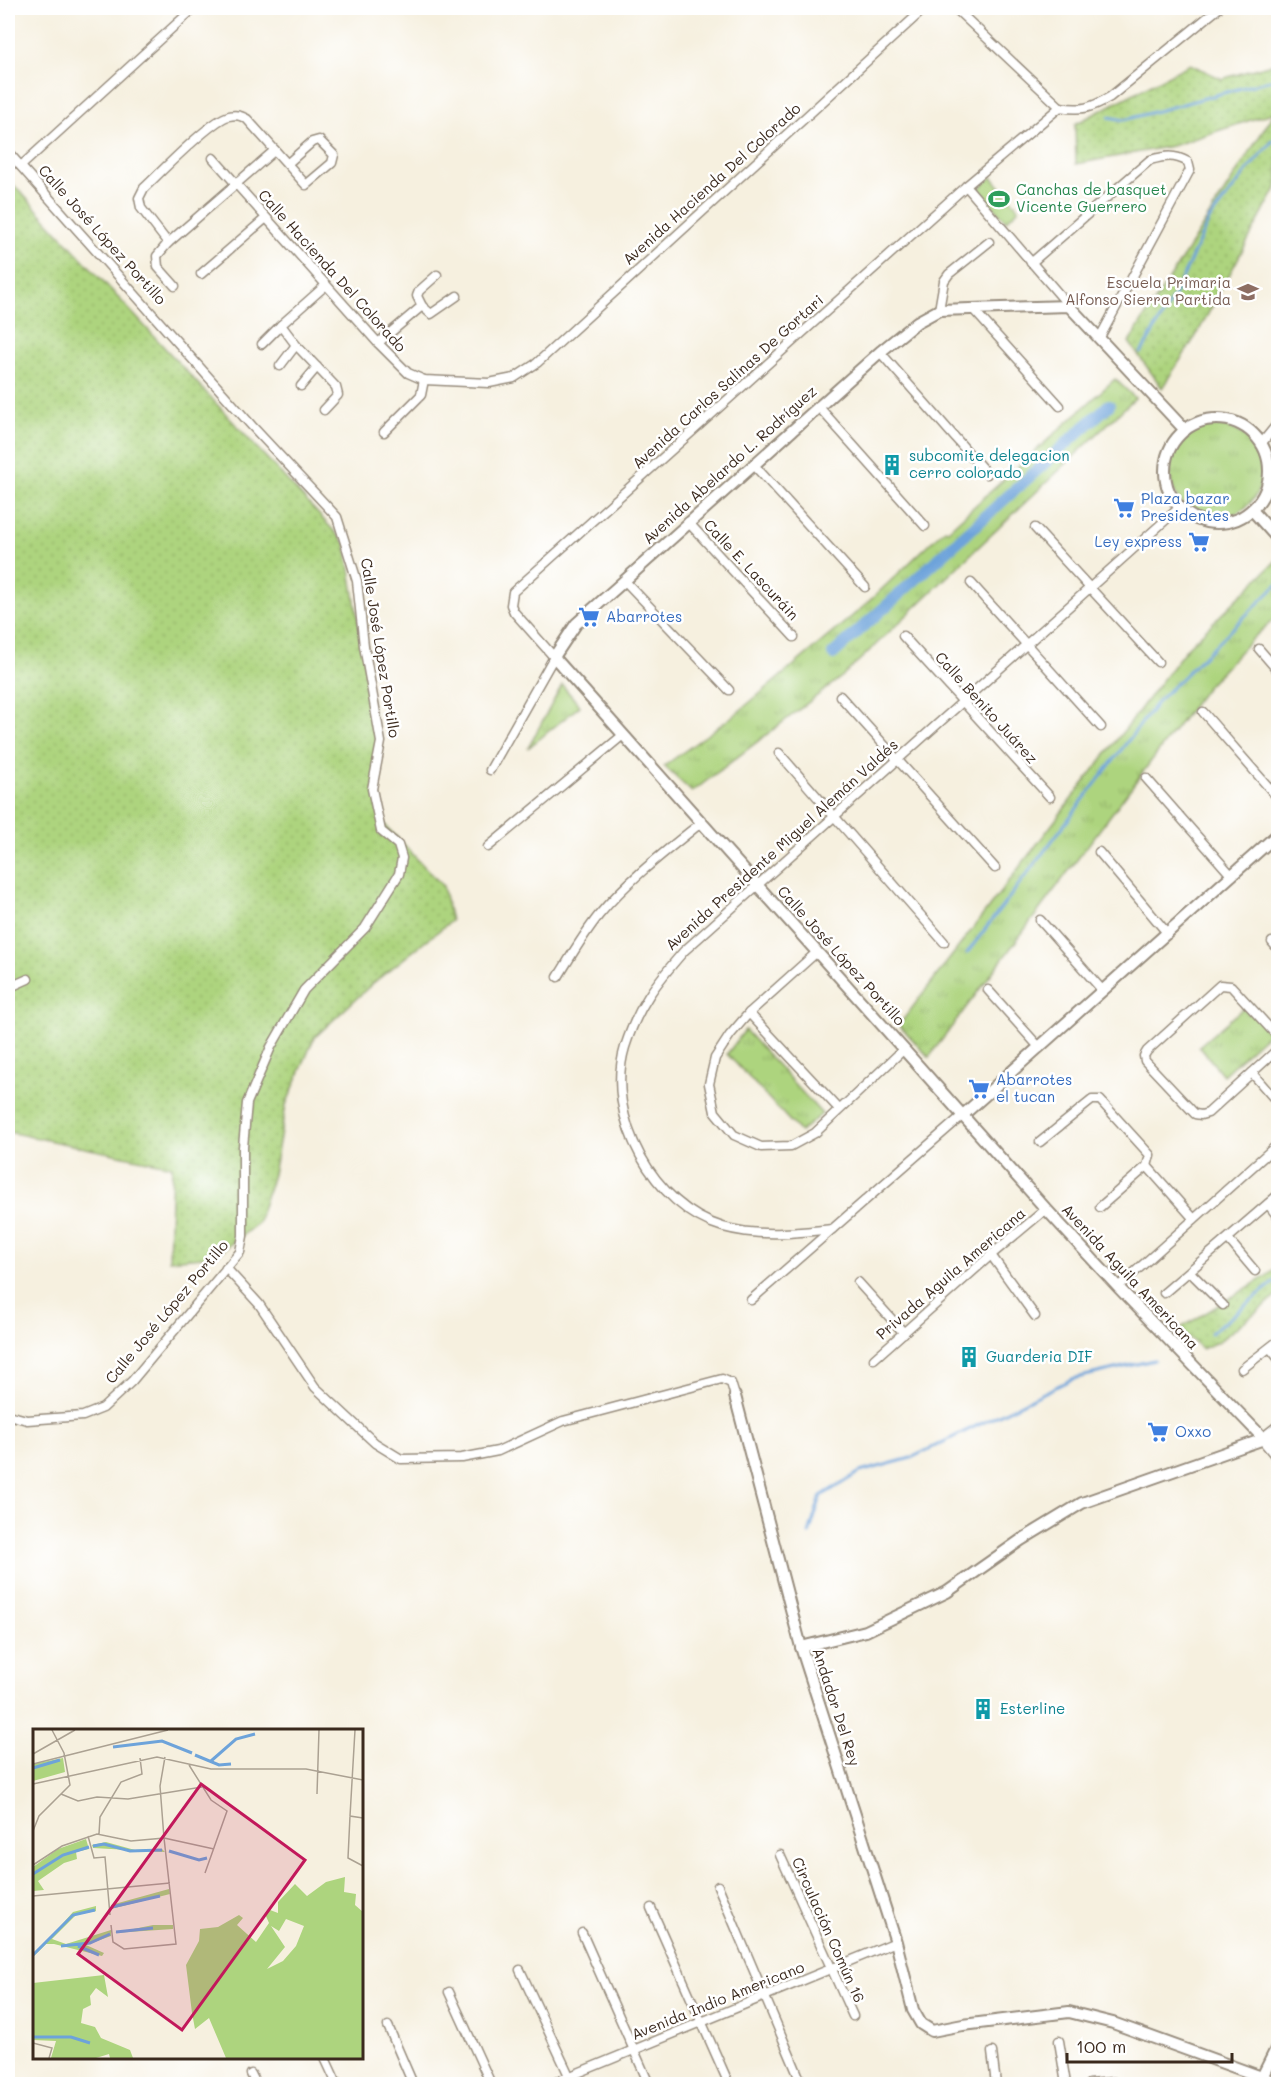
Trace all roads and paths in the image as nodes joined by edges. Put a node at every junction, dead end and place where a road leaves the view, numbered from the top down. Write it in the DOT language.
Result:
graph roads {
  1 [pos="195,8"];
  2 [pos="926,8"];
  3 [pos="955,8"];
  4 [pos="1219,8"];
  5 [pos="1060,107"];
  6 [pos="275,150"];
  7 [pos="8,152"];
  8 [pos="213,158"];
  9 [pos="288,164"];
  10 [pos="21,166"];
  11 [pos="236,184"];
  12 [pos="966,186"];
  13 [pos="266,218"];
  14 [pos="989,242"];
  15 [pos="168,243"];
  16 [pos="1031,263"];
  17 [pos="201,274"];
  18 [pos="437,276"];
  19 [pos="326,285"];
  20 [pos="175,286"];
  21 [pos="457,296"];
  22 [pos="422,306"];
  23 [pos="1069,306"];
  24 [pos="972,308"];
  25 [pos="939,310"];
  26 [pos="281,325"];
  27 [pos="1099,339"];
  28 [pos="378,343"];
  29 [pos="262,344"];
  30 [pos="296,345"];
  31 [pos="880,352"];
  32 [pos="280,366"];
  33 [pos="317,367"];
  34 [pos="514,378"];
  35 [pos="424,380"];
  36 [pos="301,386"];
  37 [pos="818,406"];
  38 [pos="1060,406"];
  39 [pos="324,410"];
  40 [pos="1278,423"];
  41 [pos="1185,430"];
  42 [pos="384,432"];
  43 [pos="1261,444"];
  44 [pos="753,464"];
  45 [pos="987,474"];
  46 [pos="1179,508"];
  47 [pos="1252,510"];
  48 [pos="688,522"];
  49 [pos="926,526"];
  50 [pos="1035,528"];
  51 [pos="1278,539"];
  52 [pos="624,580"];
  53 [pos="971,583"];
  54 [pos="865,587"];
  55 [pos="1090,588"];
  56 [pos="511,598"];
  57 [pos="903,636"];
  58 [pos="794,637"];
  59 [pos="1027,645"];
  60 [pos="1259,649"];
  61 [pos="554,657"];
  62 [pos="1158,662"];
  63 [pos="1278,671"];
  64 [pos="729,690"];
  65 [pos="840,696"];
  66 [pos="963,702"];
  67 [pos="1203,712"];
  68 [pos="1101,727"];
  69 [pos="623,735"];
  70 [pos="779,753"];
  71 [pos="898,760"];
  72 [pos="490,770"];
  73 [pos="1146,778"];
  74 [pos="1050,797"];
  75 [pos="1278,798"];
  76 [pos="835,817"];
  77 [pos="702,822"];
  78 [pos="1278,834"];
  79 [pos="488,848"];
  80 [pos="1099,852"];
  81 [pos="995,868"];
  82 [pos="1232,876"];
  83 [pos="758,886"];
  84 [pos="1040,920"];
  85 [pos="1168,934"];
  86 [pos="944,942"];
  87 [pos="817,952"];
  88 [pos="558,977"];
  89 [pos="28,979"];
  90 [pos="8,988"];
  91 [pos="988,990"];
  92 [pos="1103,991"];
  93 [pos="749,1013"];
  94 [pos="1278,1043"];
  95 [pos="1040,1048"];
  96 [pos="904,1049"];
  97 [pos="1252,1073"];
  98 [pos="1278,1103"];
  99 [pos="839,1109"];
  100 [pos="963,1115"];
  101 [pos="1040,1142"];
  102 [pos="1278,1143"];
  103 [pos="1147,1166"];
  104 [pos="1278,1195"];
  105 [pos="1268,1204"];
  106 [pos="1100,1207"];
  107 [pos="1046,1209"];
  108 [pos="1278,1217"];
  109 [pos="1194,1219"];
  110 [pos="832,1229"];
  111 [pos="1228,1239"];
  112 [pos="991,1255"];
  113 [pos="226,1268"];
  114 [pos="1254,1271"];
  115 [pos="1190,1272"];
  116 [pos="858,1282"];
  117 [pos="1118,1287"];
  118 [pos="1164,1293"];
  119 [pos="751,1300"];
  120 [pos="1222,1305"];
  121 [pos="1035,1316"];
  122 [pos="904,1333"];
  123 [pos="1278,1341"];
  124 [pos="1270,1347"];
  125 [pos="1278,1358"];
  126 [pos="874,1359"];
  127 [pos="1242,1369"];
  128 [pos="735,1395"];
  129 [pos="8,1415"];
  130 [pos="1278,1428"];
  131 [pos="1264,1439"];
  132 [pos="1278,1456"];
  133 [pos="801,1647"];
  134 [pos="780,1856"];
  135 [pos="718,1886"];
  136 [pos="651,1908"];
  137 [pos="582,1934"];
  138 [pos="896,1942"];
  139 [pos="830,1969"];
  140 [pos="520,1970"];
  141 [pos="449,1992"];
  142 [pos="765,1996"];
  143 [pos="853,2016"];
  144 [pos="701,2022"];
  145 [pos="388,2026"];
  146 [pos="1059,2041"];
  147 [pos="1278,2045"];
  148 [pos="634,2050"];
  149 [pos="992,2052"];
  150 [pos="325,2059"];
  151 [pos="251,2074"];
  152 [pos="799,2077"];
  153 [pos="1262,2077"];
  154 [pos="572,2081"];
  155 [pos="1278,2084"];
  156 [pos="256,2085"];
  157 [pos="337,2085"];
  158 [pos="413,2085"];
  159 [pos="491,2085"];
  160 [pos="551,2085"];
  161 [pos="649,2085"];
  162 [pos="729,2085"];
  163 [pos="996,2085"];
  164 [pos="1066,2085"];
  165 [pos="1089,2085"];
  166 [pos="1125,2085"];
  1 -- 10 [label="street"];
  2 -- 34 [label="street, Avenida Hacienda Del Colorado"];
  3 -- 5 [label="street"];
  4 -- 5 [label="street"];
  5 -- 12 [label="street, Avenida Carlos Salinas De Gortari"];
  6 -- 9 [label="street"];
  6 -- 11 [label="street"];
  6 -- 15 [label="street"];
  7 -- 10 [label="street, Calle José López Portillo"];
  8 -- 11 [label="street, Calle Hacienda Del Colorado"];
  9 -- 9 [label="street"];
  10 -- 113 [label="street, Calle José López Portillo"];
  11 -- 13 [label="street, Calle Hacienda Del Colorado"];
  11 -- 15 [label="street"];
  12 -- 16 [label="street"];
  12 -- 56 [label="street, Avenida Carlos Salinas De Gortari"];
  13 -- 17 [label="street"];
  13 -- 19 [label="street, Calle Hacienda Del Colorado"];
  14 -- 25 [label="street"];
  15 -- 20 [label="street"];
  16 -- 23 [label="street"];
  16 -- 27 [label="street"];
  18 -- 22 [label="street"];
  19 -- 26 [label="street"];
  19 -- 28 [label="street, Calle Hacienda Del Colorado"];
  21 -- 22 [label="street"];
  22 -- 28 [label="street"];
  23 -- 24 [label="street, Avenida Abelardo L. Rodríguez"];
  23 -- 27 [label="street"];
  24 -- 25 [label="street, Avenida Abelardo L. Rodríguez"];
  24 -- 38 [label="street"];
  25 -- 31 [label="street, Avenida Abelardo L. Rodríguez"];
  26 -- 29 [label="street"];
  26 -- 30 [label="street"];
  27 -- 41 [label="street"];
  28 -- 35 [label="street, Calle Hacienda Del Colorado"];
  30 -- 32 [label="street"];
  30 -- 33 [label="street"];
  31 -- 37 [label="street, Avenida Abelardo L. Rodríguez"];
  31 -- 45 [label="street"];
  33 -- 36 [label="street"];
  33 -- 39 [label="street"];
  34 -- 35 [label="street, Calle Hacienda Del Colorado"];
  35 -- 42 [label="street"];
  37 -- 44 [label="street, Avenida Abelardo L. Rodríguez"];
  37 -- 49 [label="street"];
  40 -- 43 [label="street"];
  41 -- 43 [label="street"];
  41 -- 46 [label="street"];
  43 -- 47 [label="street"];
  44 -- 48 [label="street, Avenida Abelardo L. Rodríguez"];
  44 -- 54 [label="street"];
  46 -- 47 [label="street"];
  46 -- 55 [label="street, Avenida Presidente Miguel Alemán Valdés"];
  47 -- 51 [label="street"];
  48 -- 52 [label="street, Avenida Abelardo L. Rodríguez"];
  48 -- 58 [label="street, Calle E. Lascuráin"];
  50 -- 55 [label="street"];
  52 -- 61 [label="street, Avenida Abelardo L. Rodríguez"];
  52 -- 64 [label="street"];
  53 -- 59 [label="street"];
  55 -- 59 [label="street, Avenida Presidente Miguel Alemán Valdés"];
  55 -- 62 [label="street"];
  56 -- 61 [label="street, Calle José López Portillo"];
  57 -- 66 [label="street, Calle Benito Juárez"];
  59 -- 66 [label="street, Avenida Presidente Miguel Alemán Valdés"];
  59 -- 68 [label="street"];
  60 -- 63 [label="street"];
  61 -- 69 [label="street, Calle José López Portillo"];
  61 -- 72 [label="street"];
  65 -- 71 [label="street"];
  66 -- 71 [label="street, Avenida Presidente Miguel Alemán Valdés"];
  66 -- 74 [label="street, Calle Benito Juárez"];
  67 -- 75 [label="street"];
  69 -- 77 [label="street, Calle José López Portillo"];
  69 -- 79 [label="street"];
  70 -- 76 [label="street"];
  71 -- 76 [label="street, Avenida Presidente Miguel Alemán Valdés"];
  71 -- 81 [label="street"];
  73 -- 82 [label="street"];
  76 -- 83 [label="street, Avenida Presidente Miguel Alemán Valdés"];
  76 -- 86 [label="street"];
  77 -- 83 [label="street, Calle José López Portillo"];
  77 -- 88 [label="street"];
  78 -- 82 [label="street"];
  80 -- 85 [label="street"];
  82 -- 85 [label="street"];
  83 -- 87 [label="street, Calle José López Portillo"];
  83 -- 110 [label="street, Avenida Presidente Miguel Alemán Valdés"];
  84 -- 92 [label="street"];
  85 -- 92 [label="street"];
  87 -- 93 [label="street"];
  87 -- 96 [label="street, Calle José López Portillo"];
  89 -- 90 [label="street"];
  91 -- 95 [label="street"];
  92 -- 95 [label="street"];
  93 -- 99 [label="street"];
  93 -- 99 [label="street"];
  94 -- 97 [label="street"];
  94 -- 97 [label="street"];
  95 -- 100 [label="street"];
  96 -- 99 [label="street"];
  96 -- 100 [label="street, Calle José López Portillo"];
  97 -- 98 [label="street"];
  100 -- 107 [label="street, Avenida Aguila Americana"];
  100 -- 110 [label="street"];
  101 -- 103 [label="street"];
  102 -- 109 [label="street"];
  103 -- 106 [label="street"];
  103 -- 109 [label="street"];
  104 -- 105 [label="street"];
  105 -- 108 [label="street"];
  105 -- 111 [label="street"];
  107 -- 112 [label="street, Privada Aguila Americana"];
  107 -- 117 [label="street, Avenida Aguila Americana"];
  109 -- 117 [label="street"];
  110 -- 119 [label="street"];
  111 -- 114 [label="street"];
  111 -- 115 [label="street"];
  112 -- 121 [label="street"];
  112 -- 122 [label="street, Privada Aguila Americana"];
  113 -- 128 [label="street"];
  113 -- 129 [label="street, Calle José López Portillo"];
  115 -- 118 [label="street"];
  115 -- 120 [label="street"];
  116 -- 122 [label="street"];
  117 -- 131 [label="street, Avenida Aguila Americana"];
  122 -- 126 [label="street, Privada Aguila Americana"];
  123 -- 124 [label="street"];
  124 -- 125 [label="street"];
  124 -- 127 [label="street"];
  128 -- 133 [label="street, Andador Del Rey"];
  130 -- 131 [label="main road"];
  131 -- 132 [label="main road, Avenida Aguila Americana"];
  131 -- 133 [label="street"];
  133 -- 138 [label="street, Andador Del Rey"];
  134 -- 139 [label="street, Circulación Común 16"];
  135 -- 142 [label="street"];
  136 -- 144 [label="street"];
  137 -- 148 [label="street"];
  138 -- 139 [label="street, Avenida Indio Americano"];
  138 -- 153 [label="street, Andador Del Rey"];
  139 -- 142 [label="street, Avenida Indio Americano"];
  139 -- 143 [label="street, Circulación Común 16"];
  140 -- 154 [label="street"];
  141 -- 159 [label="street"];
  142 -- 144 [label="street, Avenida Indio Americano"];
  142 -- 152 [label="street"];
  144 -- 148 [label="street, Avenida Indio Americano"];
  144 -- 162 [label="street"];
  145 -- 158 [label="street"];
  146 -- 164 [label="street"];
  147 -- 153 [label="street"];
  148 -- 154 [label="street, Avenida Indio Americano"];
  148 -- 161 [label="street"];
  149 -- 163 [label="street"];
  150 -- 157 [label="street"];
  151 -- 156 [label="street"];
  153 -- 155 [label="street"];
  154 -- 160 [label="street, Avenida Indio Americano"];
  165 -- 166 [label="street"];
}
